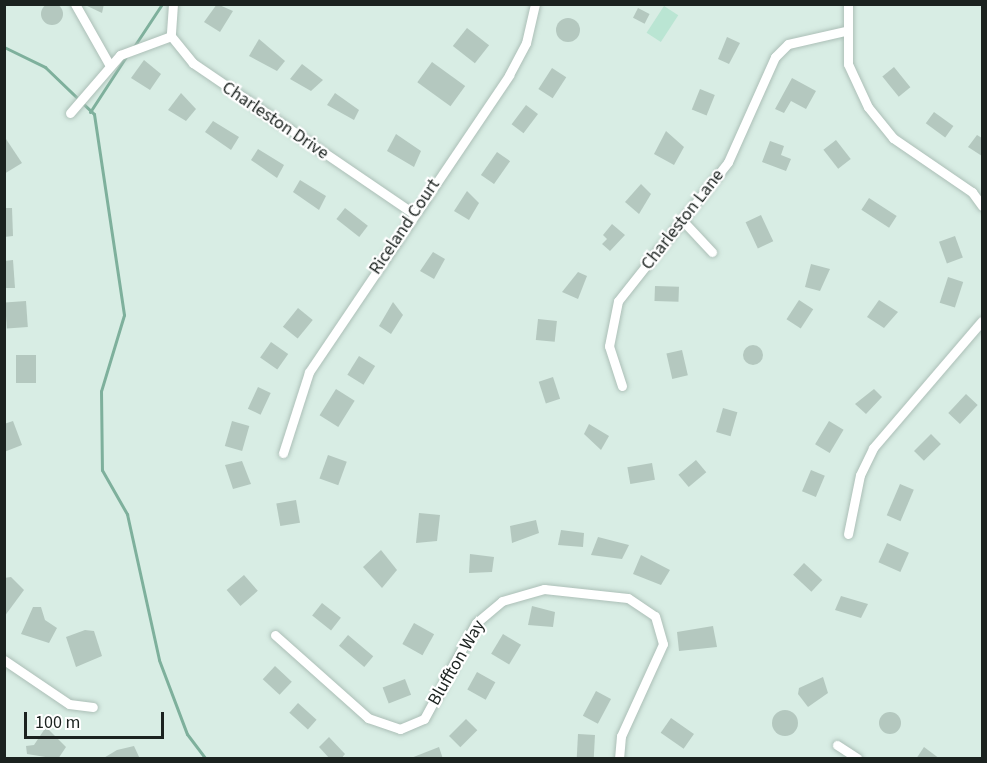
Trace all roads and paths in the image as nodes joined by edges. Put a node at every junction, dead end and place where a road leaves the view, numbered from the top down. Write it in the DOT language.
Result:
graph roads {
  1 [pos="75,4"];
  2 [pos="173,4"];
  3 [pos="535,4"];
  4 [pos="848,4"];
  5 [pos="845,31"];
  6 [pos="171,36"];
  7 [pos="109,64"];
  8 [pos="70,112"];
  9 [pos="982,206"];
  10 [pos="413,213"];
  11 [pos="684,222"];
  12 [pos="712,252"];
  13 [pos="982,321"];
  14 [pos="622,386"];
  15 [pos="283,453"];
  16 [pos="848,534"];
  17 [pos="276,635"];
  18 [pos="4,660"];
  19 [pos="93,708"];
  20 [pos="837,745"];
  21 [pos="619,759"];
  22 [pos="857,759"];
  1 -- 7 [label="street"];
  2 -- 6 [label="street"];
  3 -- 10 [label="street, Riceland Court"];
  4 -- 5 [label="street"];
  5 -- 9 [label="street"];
  5 -- 11 [label="street, Charleston Lane"];
  6 -- 7 [label="street"];
  6 -- 10 [label="street, Charleston Drive"];
  7 -- 8 [label="street"];
  10 -- 15 [label="street, Riceland Court"];
  11 -- 12 [label="street"];
  11 -- 14 [label="street, Charleston Lane"];
  13 -- 16 [label="street"];
  17 -- 21 [label="street, Bluffton Way"];
  18 -- 19 [label="street"];
  20 -- 22 [label="street"];
}
